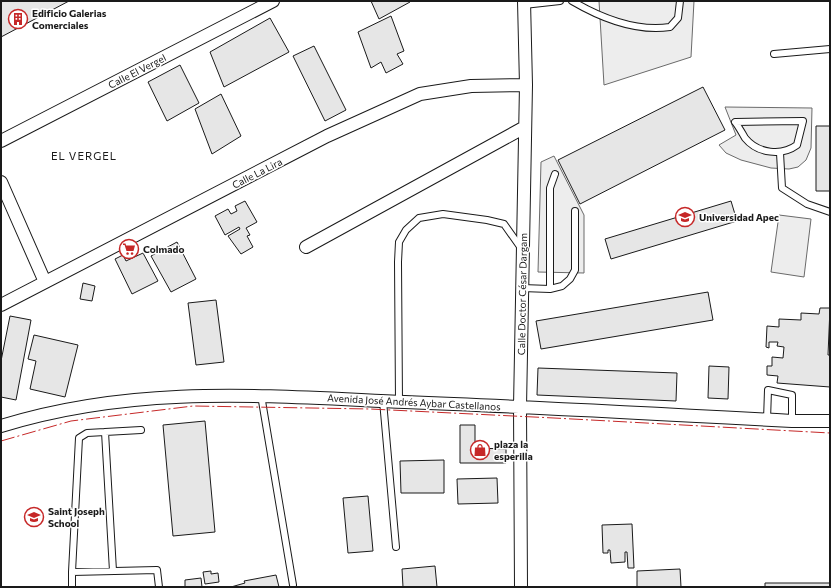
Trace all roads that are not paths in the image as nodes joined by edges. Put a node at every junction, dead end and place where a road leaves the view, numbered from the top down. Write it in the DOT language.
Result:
graph roads {
  1 [pos="273,1"];
  2 [pos="560,1"];
  3 [pos="572,1"];
  4 [pos="680,1"];
  5 [pos="553,2"];
  6 [pos="524,3"];
  7 [pos="830,50"];
  8 [pos="774,54"];
  9 [pos="526,85"];
  10 [pos="525,128"];
  11 [pos="1,141"];
  12 [pos="780,153"];
  13 [pos="555,174"];
  14 [pos="1,182"];
  15 [pos="575,211"];
  16 [pos="830,212"];
  17 [pos="306,247"];
  18 [pos="523,251"];
  19 [pos="45,282"];
  20 [pos="522,288"];
  21 [pos="550,289"];
  22 [pos="1,305"];
  23 [pos="260,395"];
  24 [pos="383,401"];
  25 [pos="399,402"];
  26 [pos="520,407"];
  27 [pos="767,420"];
  28 [pos="792,421"];
  29 [pos="830,421"];
  30 [pos="1,426"];
  31 [pos="141,430"];
  32 [pos="105,432"];
  33 [pos="396,547"];
  34 [pos="113,571"];
  35 [pos="72,572"];
  36 [pos="293,585"];
  37 [pos="72,587"];
  38 [pos="159,587"];
  39 [pos="521,587"];
  1 -- 11 [label="street, Calle El Vergel"];
  2 -- 5 [label="lane"];
  3 -- 4 [label="lane"];
  5 -- 6 [label="lane"];
  6 -- 9 [label="street, Calle Doctor César Dargam"];
  7 -- 8 [label="lane"];
  9 -- 10 [label="street, Calle Doctor César Dargam"];
  9 -- 19 [label="street, Calle La Lira"];
  10 -- 17 [label="street"];
  10 -- 18 [label="street, Calle Doctor César Dargam"];
  12 -- 12 [label="lane"];
  12 -- 16 [label="lane"];
  13 -- 21 [label="lane"];
  14 -- 19 [label="street"];
  15 -- 21 [label="lane"];
  18 -- 20 [label="street, Calle Doctor César Dargam"];
  18 -- 25 [label="lane"];
  19 -- 22 [label="street, Calle La Lira"];
  20 -- 21 [label="lane"];
  20 -- 26 [label="street, Calle Doctor César Dargam"];
  23 -- 24 [label="street, Avenida José Andrés Aybar Castellanos"];
  23 -- 30 [label="street, Avenida José Andrés Aybar Castellanos"];
  23 -- 36 [label="lane"];
  24 -- 25 [label="street, Avenida José Andrés Aybar Castellanos"];
  24 -- 33 [label="lane"];
  25 -- 26 [label="street, Avenida José Andrés Aybar Castellanos"];
  26 -- 27 [label="street, Avenida José Andrés Aybar Castellanos"];
  26 -- 39 [label="street, Calle Doctor César Dargam"];
  27 -- 28 [label="street, Avenida José Andrés Aybar Castellanos"];
  27 -- 28 [label="lane"];
  28 -- 29 [label="street, Avenida José Andrés Aybar Castellanos"];
  31 -- 32 [label="lane"];
  32 -- 34 [label="lane"];
  32 -- 35 [label="lane"];
  34 -- 35 [label="lane"];
  34 -- 38 [label="lane"];
  35 -- 37 [label="lane"];
}
